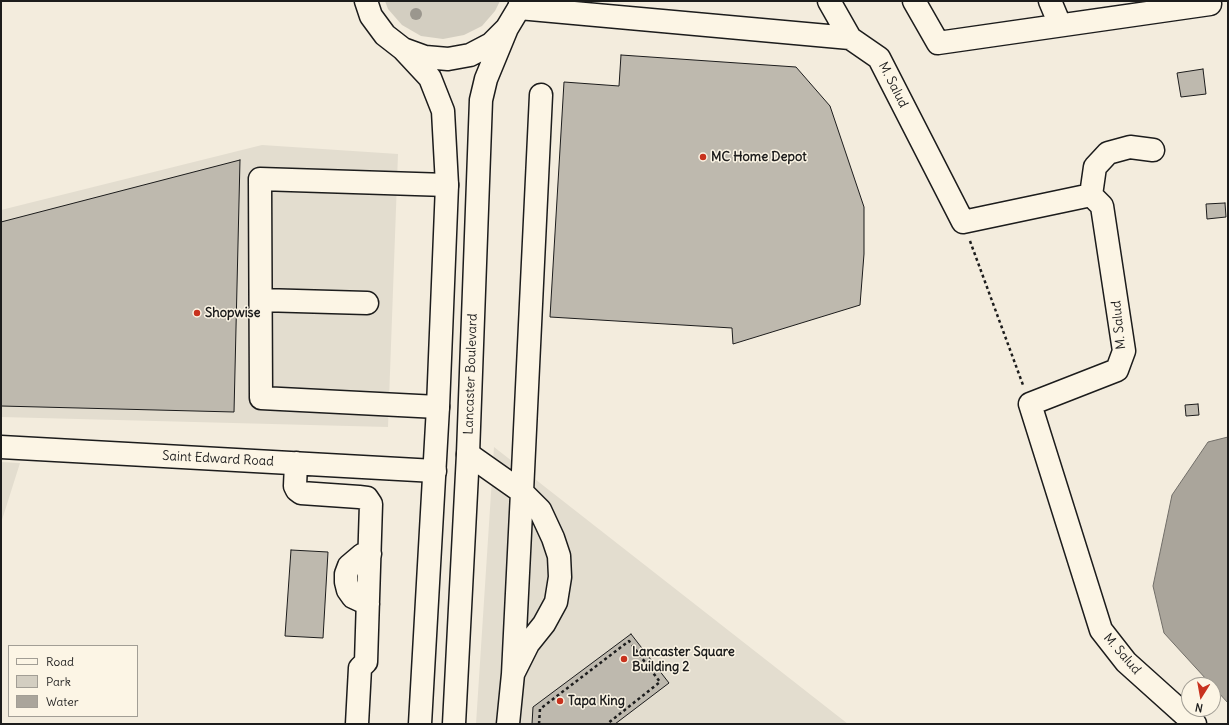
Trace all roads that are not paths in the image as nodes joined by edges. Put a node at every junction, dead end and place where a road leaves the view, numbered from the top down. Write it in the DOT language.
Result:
graph roads {
  1 [pos="366,1"];
  2 [pos="830,1"];
  3 [pos="914,1"];
  4 [pos="1050,1"];
  5 [pos="1209,1"];
  6 [pos="520,5"];
  7 [pos="1060,25"];
  8 [pos="507,28"];
  9 [pos="850,38"];
  10 [pos="403,49"];
  11 [pos="541,95"];
  12 [pos="1153,150"];
  13 [pos="447,185"];
  14 [pos="1091,195"];
  15 [pos="261,300"];
  16 [pos="367,303"];
  17 [pos="438,406"];
  18 [pos="1,447"];
  19 [pos="468,454"];
  20 [pos="296,463"];
  21 [pos="435,470"];
  22 [pos="522,492"];
  23 [pos="513,674"];
  24 [pos="357,724"];
  25 [pos="420,724"];
  26 [pos="454,724"];
  27 [pos="508,724"];
  28 [pos="1196,724"];
  1 -- 10 [label="street"];
  2 -- 9 [label="street"];
  3 -- 7 [label="street"];
  4 -- 7 [label="street"];
  5 -- 7 [label="street"];
  6 -- 8 [label="street"];
  6 -- 9 [label="street"];
  8 -- 10 [label="street"];
  8 -- 19 [label="street, Lancaster Boulevard"];
  9 -- 14 [label="street, M. Salud"];
  10 -- 13 [label="street"];
  11 -- 22 [label="street"];
  12 -- 14 [label="street"];
  13 -- 15 [label="street"];
  13 -- 17 [label="street"];
  14 -- 28 [label="street, M. Salud"];
  15 -- 16 [label="street"];
  15 -- 17 [label="street"];
  17 -- 21 [label="street"];
  18 -- 20 [label="street, Saint Edward Road"];
  19 -- 22 [label="street"];
  19 -- 26 [label="street, Lancaster Boulevard"];
  20 -- 21 [label="street, Saint Edward Road"];
  20 -- 24 [label="street"];
  21 -- 25 [label="street"];
  22 -- 23 [label="street"];
  22 -- 23 [label="street"];
  23 -- 27 [label="street"];
}
